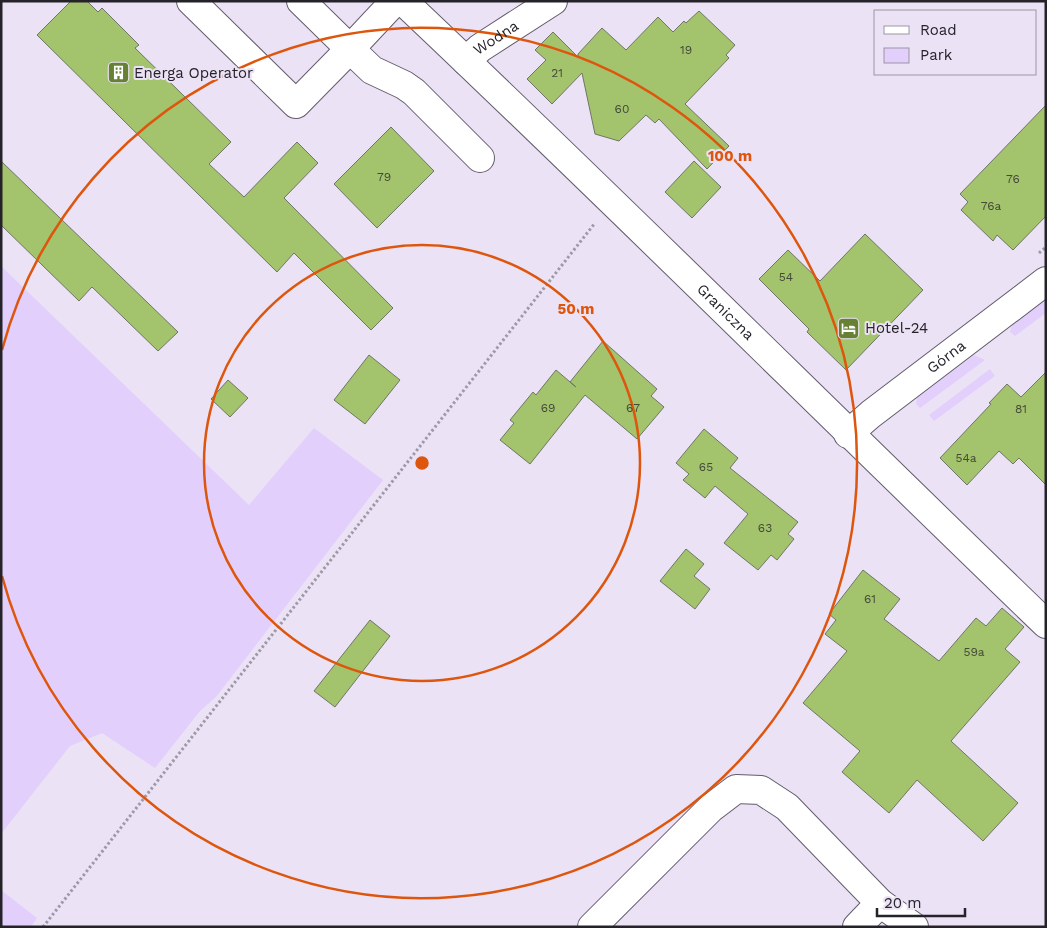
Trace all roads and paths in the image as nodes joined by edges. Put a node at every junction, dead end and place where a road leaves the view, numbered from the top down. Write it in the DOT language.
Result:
graph roads {
  1 [pos="191,1"];
  2 [pos="302,1"];
  3 [pos="395,1"];
  4 [pos="403,1"];
  5 [pos="553,1"];
  6 [pos="350,49"];
  7 [pos="466,61"];
  8 [pos="480,158"];
  9 [pos="613,201"];
  10 [pos="1046,281"];
  11 [pos="848,434"];
  12 [pos="1046,624"];
  13 [pos="880,903"];
  14 [pos="44,927"];
  15 [pos="592,927"];
  16 [pos="857,927"];
  17 [pos="914,927"];
  1 -- 6 [label="street"];
  2 -- 6 [label="street"];
  3 -- 6 [label="street"];
  4 -- 7 [label="street, Graniczna"];
  5 -- 7 [label="street, Wodna"];
  6 -- 8 [label="street"];
  7 -- 9 [label="street, Graniczna"];
  9 -- 11 [label="street, Graniczna"];
  9 -- 14 [label="path"];
  10 -- 11 [label="street, Górna"];
  11 -- 12 [label="street, Graniczna"];
  13 -- 15 [label="street"];
  13 -- 16 [label="street"];
  13 -- 17 [label="street"];
}
